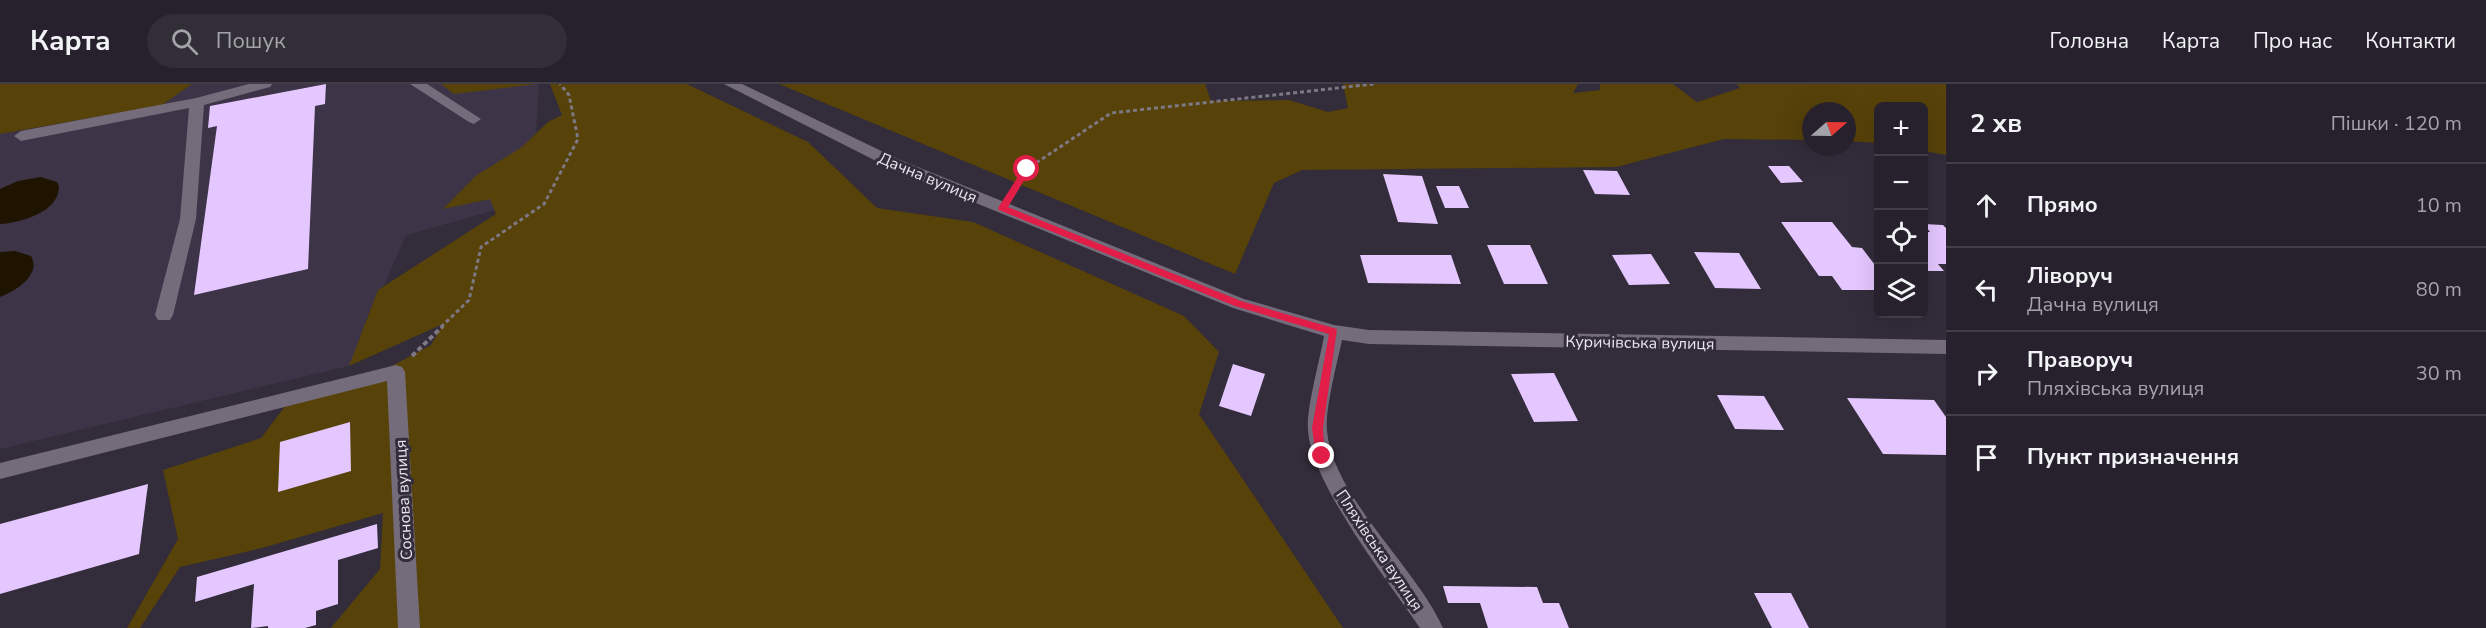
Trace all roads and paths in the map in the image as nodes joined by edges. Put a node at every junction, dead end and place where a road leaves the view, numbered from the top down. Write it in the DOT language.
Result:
graph roads {
  1 [pos="266,84"];
  2 [pos="417,84"];
  3 [pos="560,84"];
  4 [pos="731,84"];
  5 [pos="1374,84"];
  6 [pos="197,102"];
  7 [pos="474,119"];
  8 [pos="21,136"];
  9 [pos="1002,208"];
  10 [pos="164,315"];
  11 [pos="1334,332"];
  12 [pos="1946,347"];
  13 [pos="396,372"];
  14 [pos="0,471"];
  15 [pos="409,628"];
  16 [pos="1432,628"];
  1 -- 6 [label="street"];
  2 -- 7 [label="street"];
  3 -- 13 [label="path"];
  4 -- 9 [label="street, Дачна вулиця"];
  5 -- 9 [label="path"];
  6 -- 8 [label="street"];
  6 -- 10 [label="street"];
  9 -- 11 [label="street, Дачна вулиця"];
  11 -- 12 [label="street, Куричівська вулиця"];
  11 -- 16 [label="street, Пляхівська вулиця"];
  13 -- 14 [label="street"];
  13 -- 15 [label="street, Соснова вулиця"];
}
